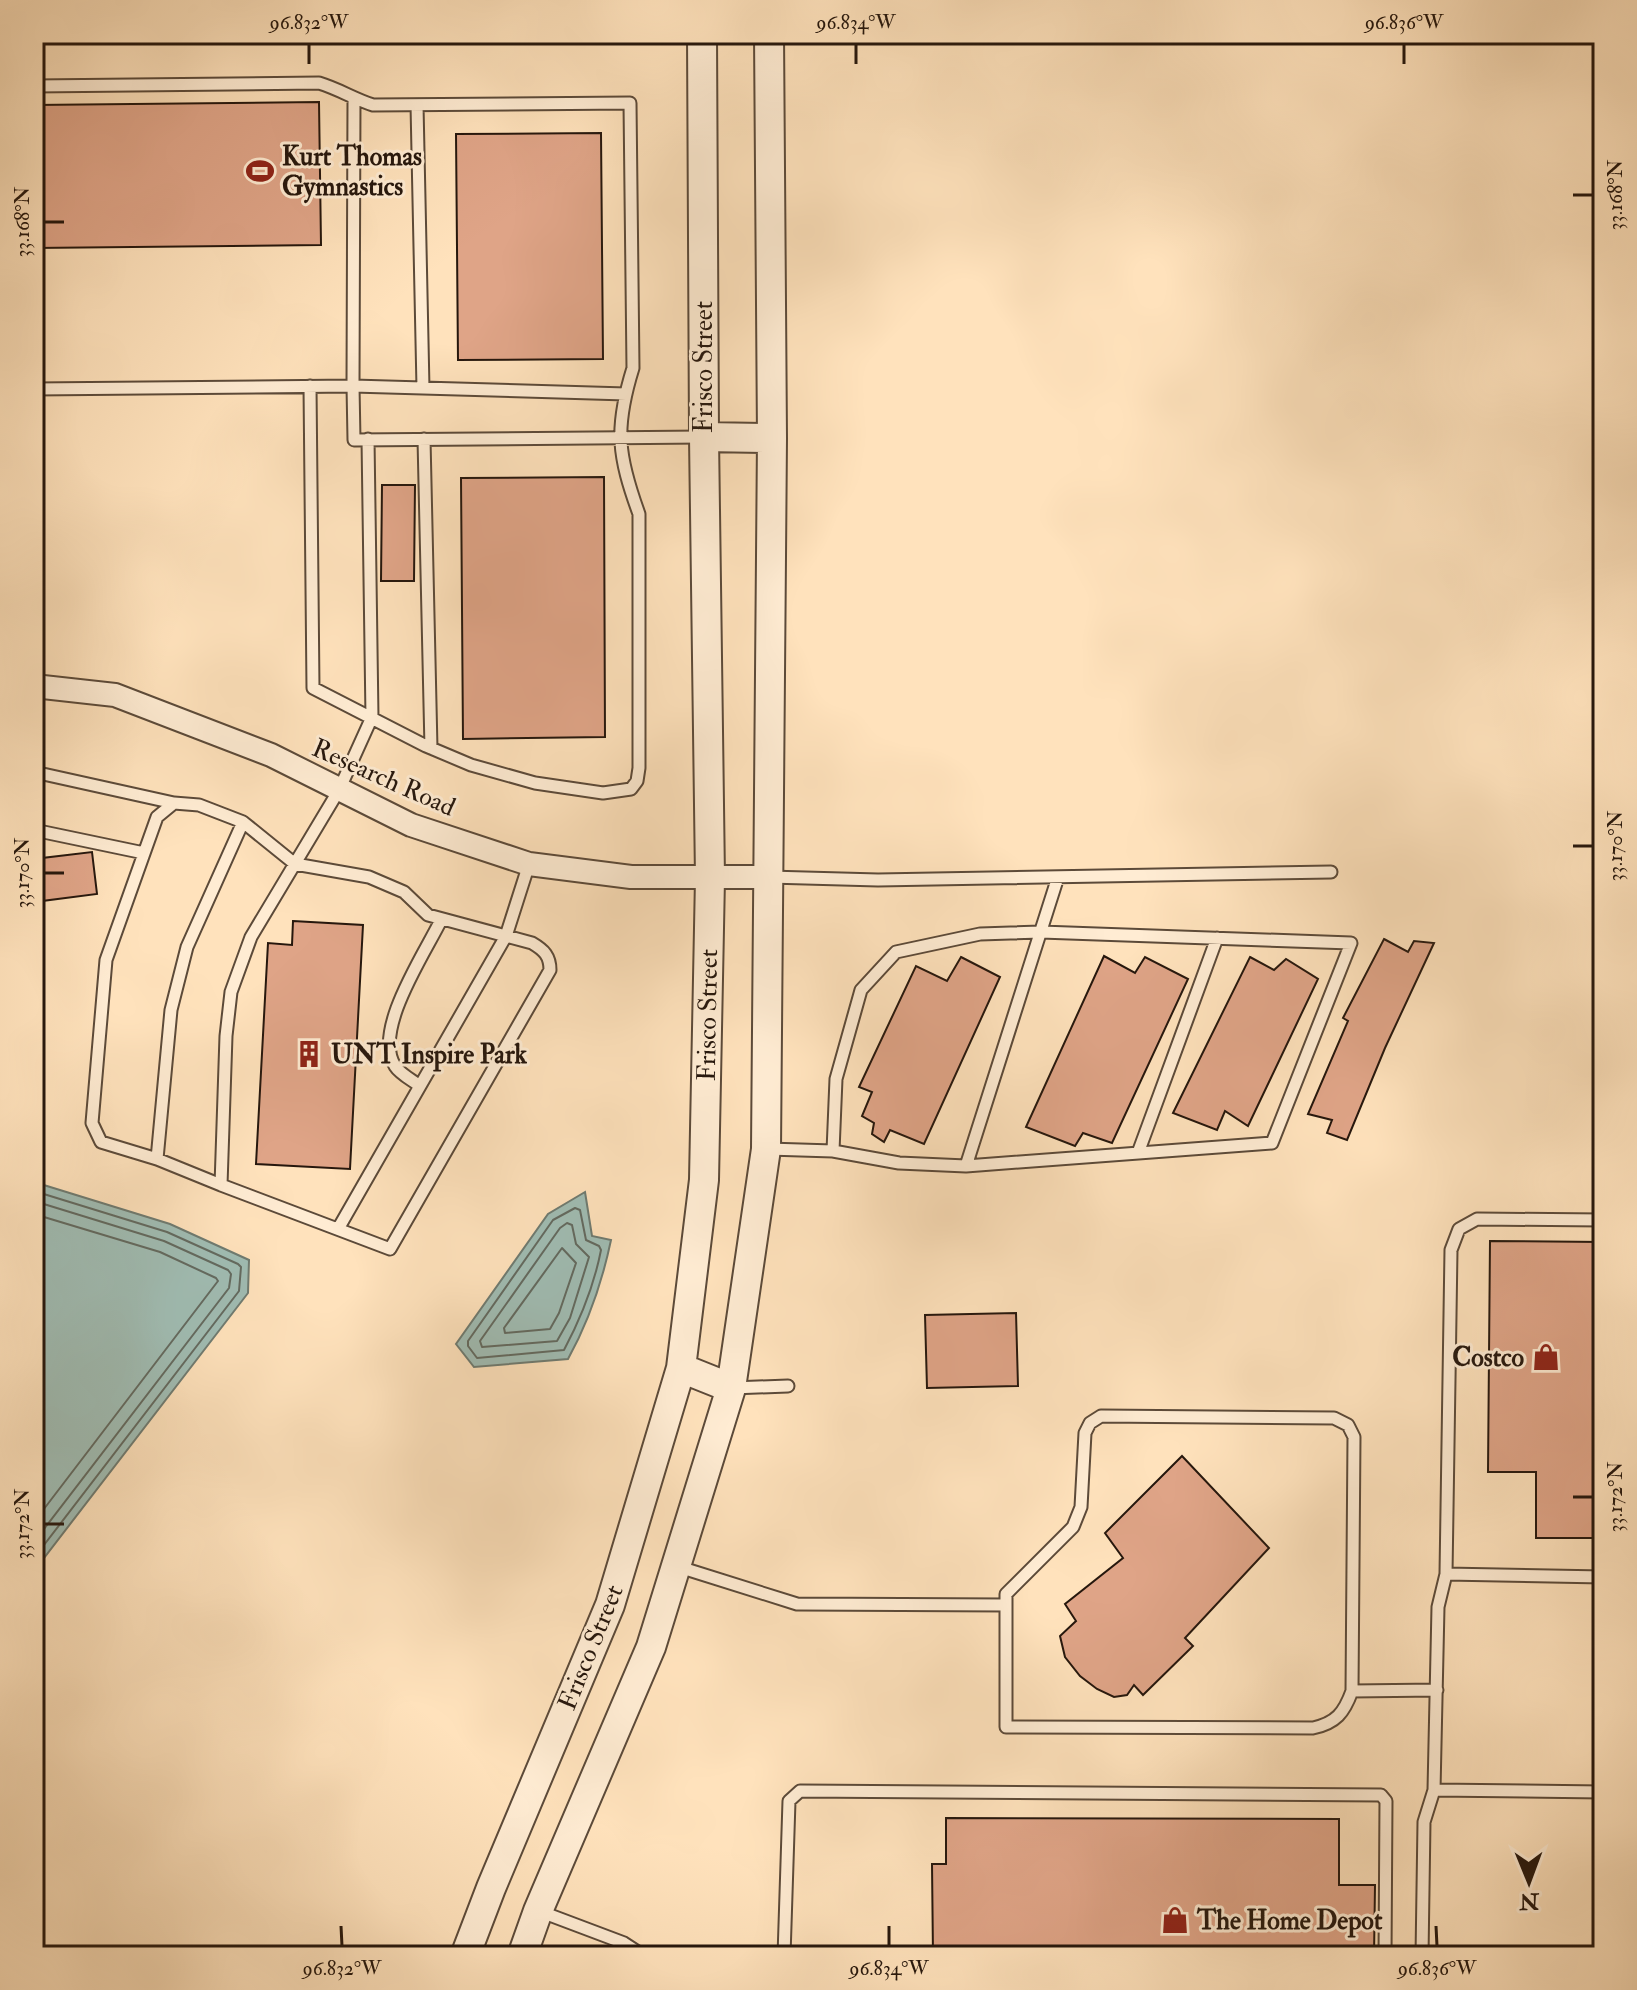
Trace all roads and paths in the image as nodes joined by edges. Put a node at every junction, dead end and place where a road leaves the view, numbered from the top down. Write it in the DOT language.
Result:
graph roads {
  1 [pos="702,34"];
  2 [pos="769,34"];
  3 [pos="34,86"];
  4 [pos="354,99"];
  5 [pos="417,105"];
  6 [pos="310,386"];
  7 [pos="353,386"];
  8 [pos="423,388"];
  9 [pos="34,389"];
  10 [pos="626,394"];
  11 [pos="704,437"];
  12 [pos="620,438"];
  13 [pos="772,438"];
  14 [pos="368,439"];
  15 [pos="424,439"];
  16 [pos="34,686"];
  17 [pos="372,717"];
  18 [pos="431,748"];
  19 [pos="34,772"];
  20 [pos="339,790"];
  21 [pos="174,803"];
  22 [pos="243,822"];
  23 [pos="34,830"];
  24 [pos="144,853"];
  25 [pos="295,864"];
  26 [pos="529,864"];
  27 [pos="1331,872"];
  28 [pos="769,877"];
  29 [pos="1058,877"];
  30 [pos="710,878"];
  31 [pos="441,920"];
  32 [pos="1041,932"];
  33 [pos="506,936"];
  34 [pos="1217,938"];
  35 [pos="420,1086"];
  36 [pos="766,1149"];
  37 [pos="833,1151"];
  38 [pos="1138,1153"];
  39 [pos="157,1159"];
  40 [pos="966,1166"];
  41 [pos="221,1185"];
  42 [pos="1603,1220"];
  43 [pos="338,1229"];
  44 [pos="681,1368"];
  45 [pos="788,1386"];
  46 [pos="731,1388"];
  47 [pos="676,1566"];
  48 [pos="1446,1574"];
  49 [pos="1603,1577"];
  50 [pos="1006,1605"];
  51 [pos="1437,1690"];
  52 [pos="1352,1691"];
  53 [pos="1434,1790"];
  54 [pos="1603,1792"];
  55 [pos="538,1911"];
  56 [pos="465,1956"];
  57 [pos="522,1956"];
  58 [pos="644,1956"];
  59 [pos="784,1956"];
  60 [pos="1385,1956"];
  61 [pos="1422,1956"];
  1 -- 11 [label="street, Frisco Street"];
  2 -- 13 [label="street, Frisco Street"];
  3 -- 4 [label="lane"];
  4 -- 5 [label="lane"];
  4 -- 7 [label="lane"];
  5 -- 8 [label="lane"];
  5 -- 10 [label="lane"];
  6 -- 7 [label="lane"];
  6 -- 9 [label="lane"];
  6 -- 17 [label="lane"];
  7 -- 8 [label="lane"];
  7 -- 14 [label="lane"];
  8 -- 10 [label="lane"];
  10 -- 12 [label="lane"];
  11 -- 12 [label="lane"];
  11 -- 13 [label="street"];
  11 -- 30 [label="street, Frisco Street"];
  12 -- 15 [label="lane"];
  12 -- 18 [label="lane"];
  13 -- 28 [label="street, Frisco Street"];
  14 -- 15 [label="lane"];
  14 -- 17 [label="lane"];
  15 -- 18 [label="lane"];
  16 -- 20 [label="street, Research Road"];
  17 -- 18 [label="lane"];
  17 -- 20 [label="lane"];
  19 -- 21 [label="lane"];
  20 -- 25 [label="lane"];
  20 -- 26 [label="street, Research Road"];
  21 -- 22 [label="lane"];
  21 -- 24 [label="lane"];
  22 -- 25 [label="lane"];
  22 -- 39 [label="lane"];
  23 -- 24 [label="lane"];
  24 -- 39 [label="lane"];
  25 -- 31 [label="lane"];
  25 -- 41 [label="lane"];
  26 -- 30 [label="street, Research Road"];
  26 -- 33 [label="lane"];
  27 -- 29 [label="lane"];
  28 -- 29 [label="lane"];
  28 -- 30 [label="street, Research Road"];
  28 -- 36 [label="street, Frisco Street"];
  29 -- 32 [label="lane"];
  30 -- 44 [label="street, Frisco Street"];
  31 -- 33 [label="lane"];
  31 -- 35 [label="lane"];
  32 -- 34 [label="lane"];
  32 -- 37 [label="lane"];
  32 -- 40 [label="lane"];
  33 -- 35 [label="lane"];
  33 -- 43 [label="lane"];
  34 -- 38 [label="lane"];
  34 -- 38 [label="lane"];
  35 -- 43 [label="lane"];
  36 -- 37 [label="lane"];
  36 -- 46 [label="street, Frisco Street"];
  37 -- 40 [label="lane"];
  38 -- 40 [label="lane"];
  39 -- 41 [label="lane"];
  41 -- 43 [label="lane"];
  42 -- 48 [label="lane"];
  44 -- 46 [label="street"];
  44 -- 56 [label="street, Frisco Street"];
  45 -- 46 [label="lane"];
  46 -- 47 [label="street, Frisco Street"];
  47 -- 50 [label="lane"];
  47 -- 55 [label="street, Frisco Street"];
  48 -- 49 [label="lane"];
  48 -- 51 [label="lane"];
  50 -- 52 [label="lane"];
  50 -- 52 [label="lane"];
  51 -- 52 [label="lane"];
  51 -- 53 [label="lane"];
  53 -- 54 [label="lane"];
  53 -- 61 [label="lane"];
  55 -- 57 [label="street, Frisco Street"];
  55 -- 58 [label="lane"];
  59 -- 60 [label="lane"];
}
